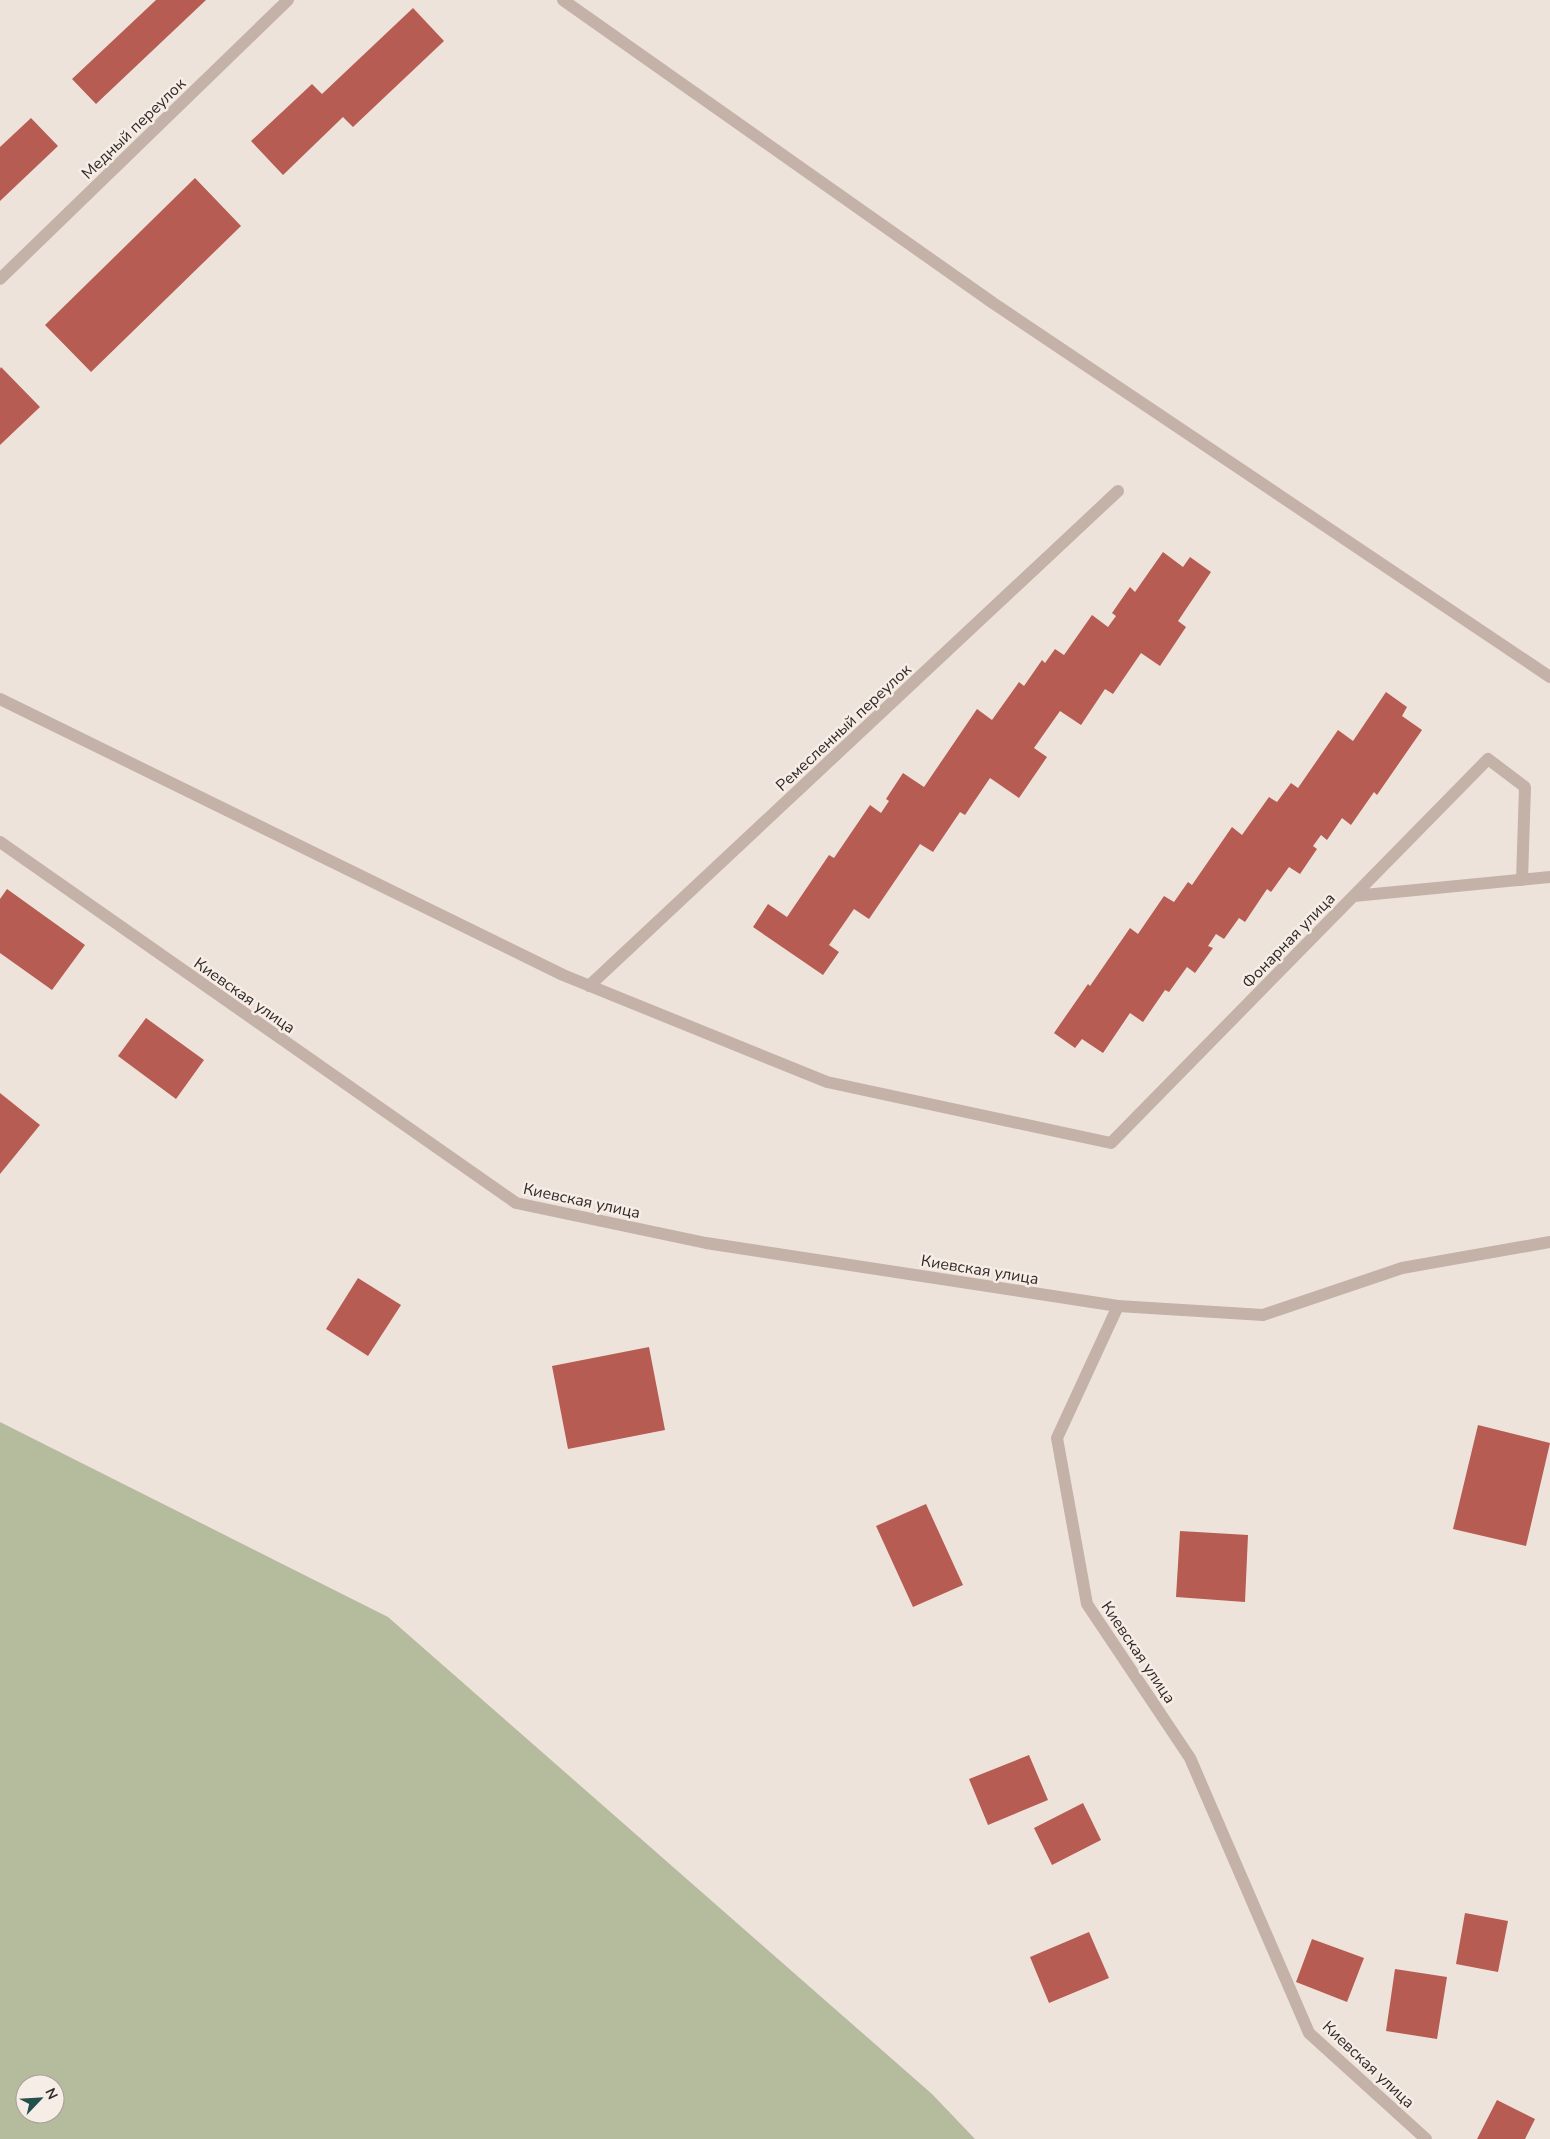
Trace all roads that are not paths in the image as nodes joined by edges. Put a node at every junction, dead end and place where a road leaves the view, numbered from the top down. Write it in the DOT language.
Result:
graph roads {
  1 [pos="288,0"];
  2 [pos="563,0"];
  3 [pos="0,279"];
  4 [pos="1118,492"];
  5 [pos="1550,677"];
  6 [pos="0,699"];
  7 [pos="0,842"];
  8 [pos="1550,877"];
  9 [pos="1522,880"];
  10 [pos="1354,896"];
  11 [pos="589,986"];
  12 [pos="1550,1242"];
  13 [pos="1118,1306"];
  14 [pos="1426,2139"];
  1 -- 3 [label="street, Медный переулок"];
  2 -- 5 [label="street"];
  4 -- 11 [label="street, Ремесленный переулок"];
  6 -- 11 [label="street"];
  7 -- 13 [label="street, Киевская улица"];
  8 -- 9 [label="street"];
  9 -- 10 [label="street"];
  9 -- 10 [label="street, Фонарная улица"];
  10 -- 11 [label="street, Фонарная улица"];
  12 -- 13 [label="street"];
  13 -- 14 [label="street, Киевская улица"];
}
